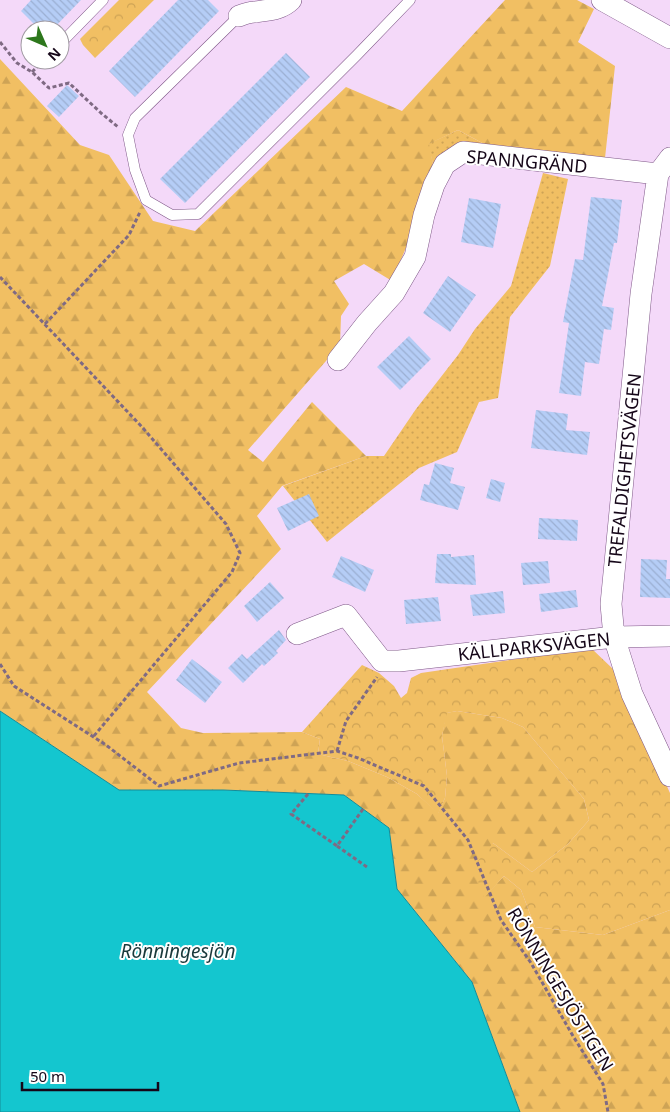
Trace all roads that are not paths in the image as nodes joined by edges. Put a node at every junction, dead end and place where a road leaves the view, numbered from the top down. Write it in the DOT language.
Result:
graph roads {
  1 [pos="103,0"];
  2 [pos="291,0"];
  3 [pos="410,0"];
  4 [pos="602,0"];
  5 [pos="246,9"];
  6 [pos="70,34"];
  7 [pos="670,38"];
  8 [pos="664,166"];
  9 [pos="338,360"];
  10 [pos="297,634"];
  11 [pos="614,636"];
  12 [pos="670,636"];
  13 [pos="670,776"];
  1 -- 6 [label="lane"];
  2 -- 5 [label="street"];
  3 -- 5 [label="lane"];
  4 -- 7 [label="street"];
  8 -- 9 [label="street, SPANNGRÄND"];
  8 -- 11 [label="street, TREFALDIGHETSVÄGEN"];
  10 -- 11 [label="street, KÄLLPARKSVÄGEN"];
  11 -- 12 [label="street, KÄLLPARKSVÄGEN"];
  11 -- 13 [label="street, TREFALDIGHETSVÄGEN"];
}
